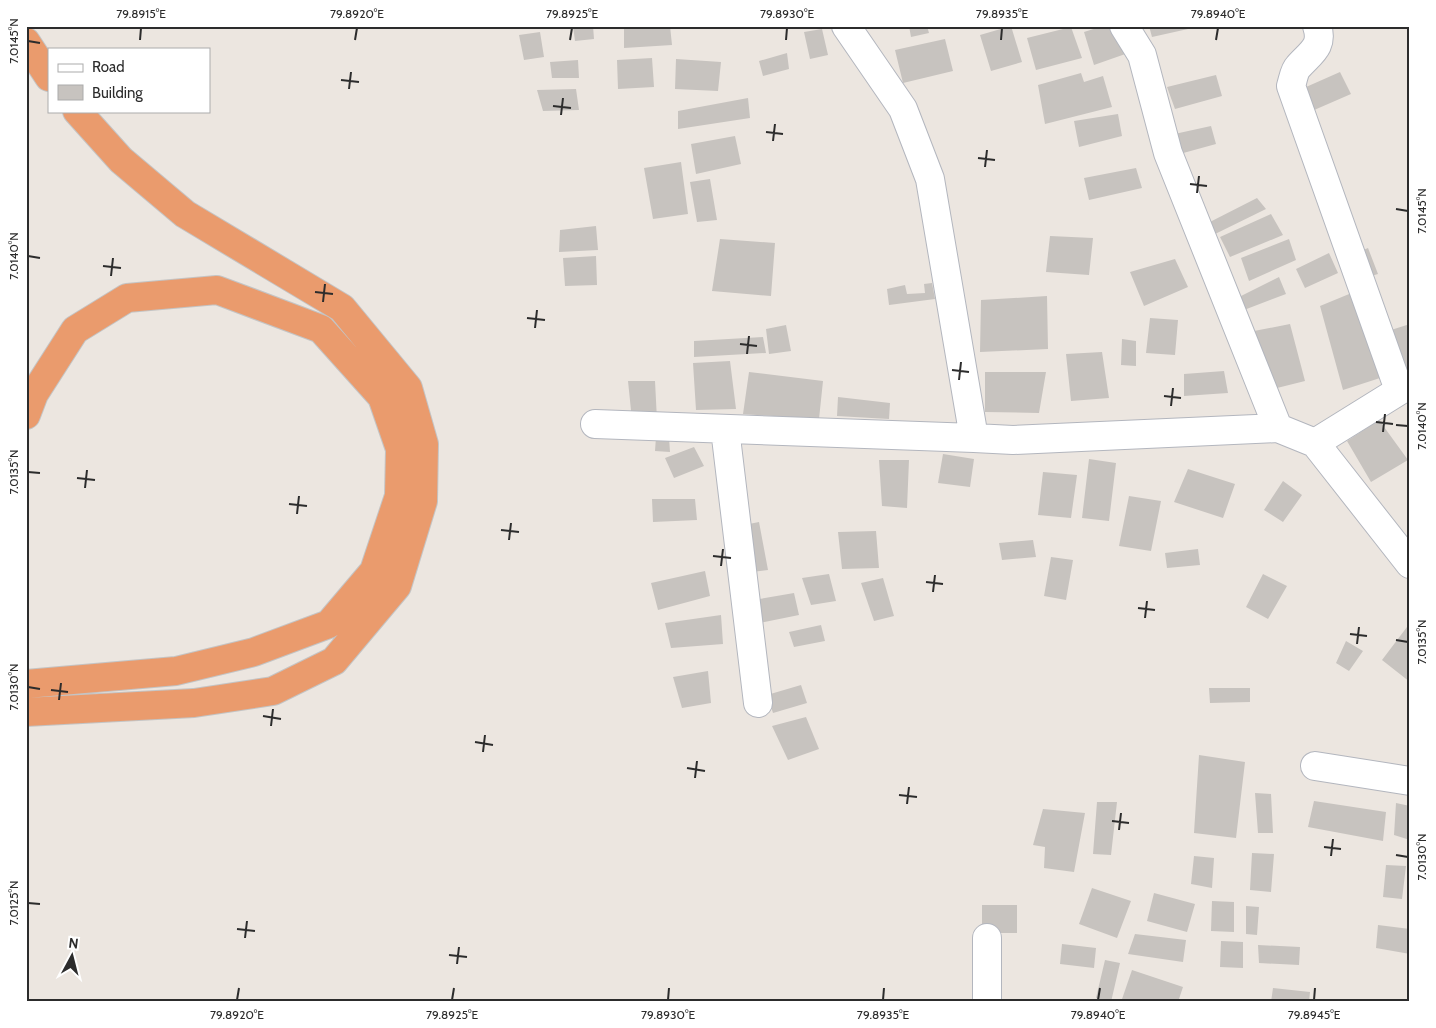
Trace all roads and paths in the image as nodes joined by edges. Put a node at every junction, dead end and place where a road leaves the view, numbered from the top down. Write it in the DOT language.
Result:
graph roads {
  1 [pos="846,26"];
  2 [pos="1124,26"];
  3 [pos="1317,26"];
  4 [pos="26,42"];
  5 [pos="48,75"];
  6 [pos="77,112"];
  7 [pos="1404,387"];
  8 [pos="26,415"];
  9 [pos="595,424"];
  10 [pos="1278,428"];
  11 [pos="725,429"];
  12 [pos="974,438"];
  13 [pos="1315,443"];
  14 [pos="1410,564"];
  15 [pos="26,684"];
  16 [pos="758,703"];
  17 [pos="26,712"];
  18 [pos="1315,766"];
  19 [pos="1410,781"];
  20 [pos="987,938"];
  21 [pos="987,1002"];
  1 -- 12 [label="street"];
  2 -- 10 [label="street"];
  3 -- 7 [label="street"];
  4 -- 5 [label="highway"];
  6 -- 17 [label="highway"];
  7 -- 13 [label="street"];
  8 -- 15 [label="highway"];
  9 -- 11 [label="street"];
  10 -- 12 [label="street"];
  10 -- 13 [label="street"];
  11 -- 12 [label="street"];
  11 -- 16 [label="street"];
  13 -- 14 [label="street"];
  18 -- 19 [label="street"];
  20 -- 21 [label="street"];
}
